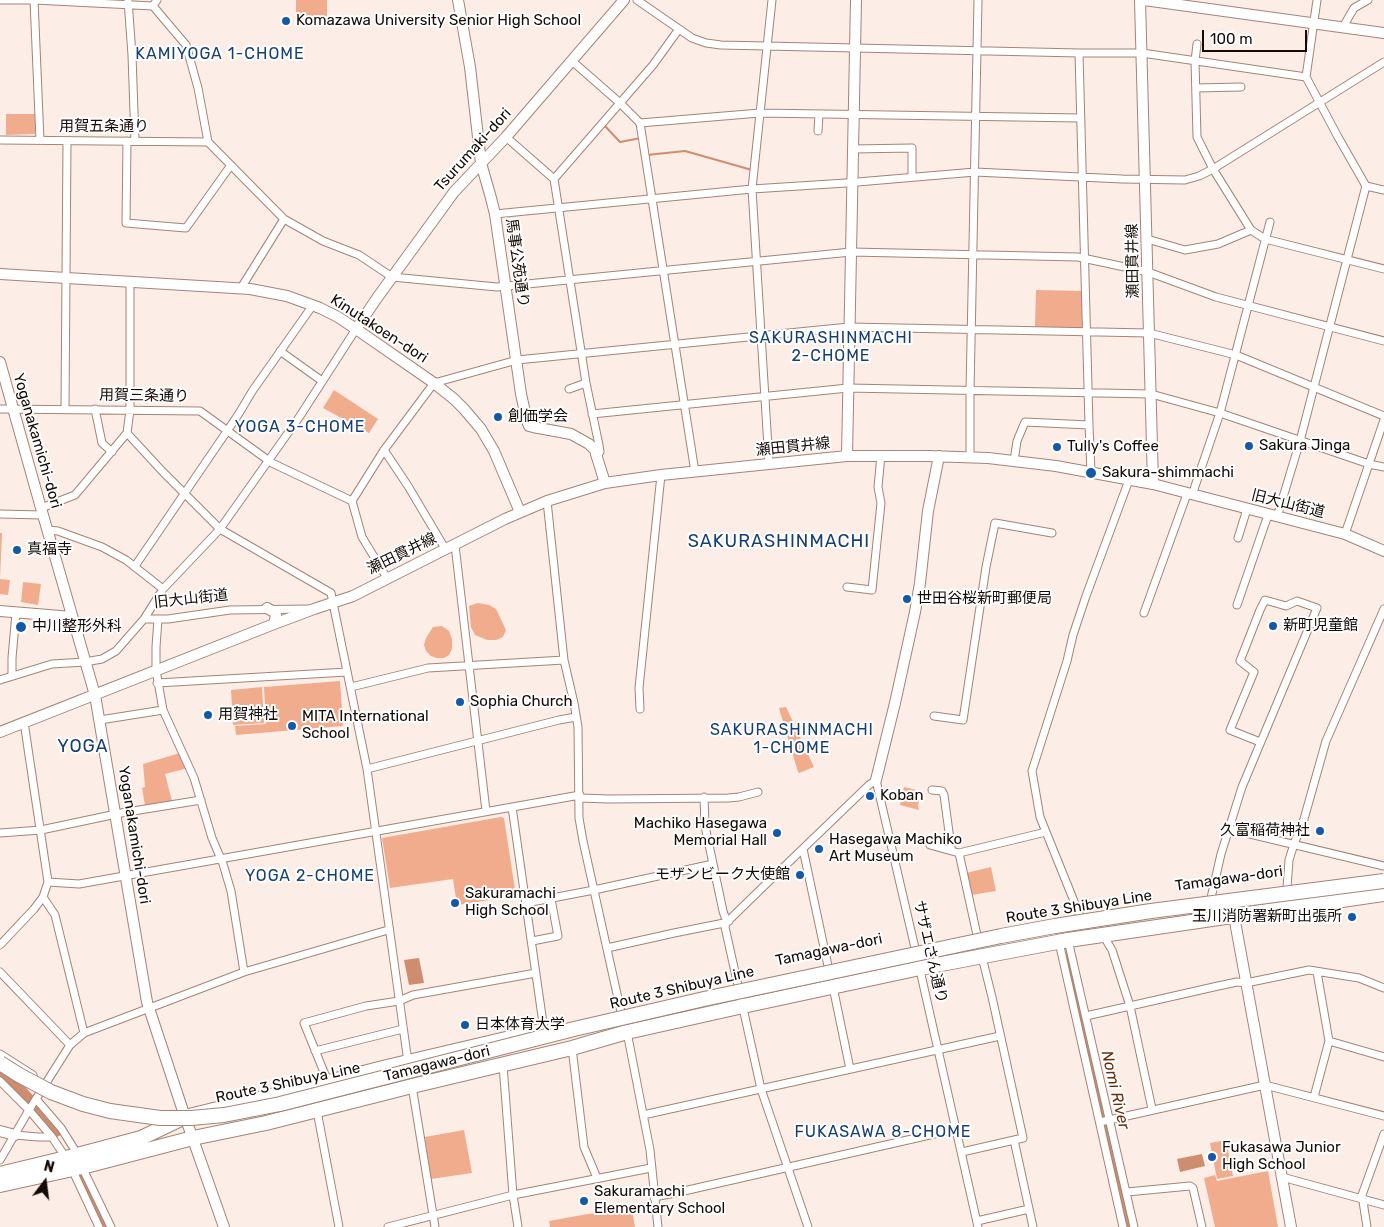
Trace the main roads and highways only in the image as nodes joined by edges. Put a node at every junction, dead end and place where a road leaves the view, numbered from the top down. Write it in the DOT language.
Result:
graph roads {
  1 [pos="1384,874"];
  2 [pos="1384,881"];
  3 [pos="1384,890"];
  4 [pos="1384,894"];
  5 [pos="0,1063"];
  6 [pos="0,1074"];
  7 [pos="74,1162"];
  8 [pos="0,1174"];
  9 [pos="0,1185"];
  1 -- 7 [label="highway, Tamagawa-dori"];
  2 -- 5 [label="highway, Route 3 Shibuya Line, bridge"];
  3 -- 6 [label="highway, Route 3 Shibuya Line"];
  4 -- 7 [label="highway, Tamagawa-dori"];
  7 -- 8 [label="highway, Tamagawa-dori"];
  7 -- 9 [label="highway, Tamagawa-dori"];
}
